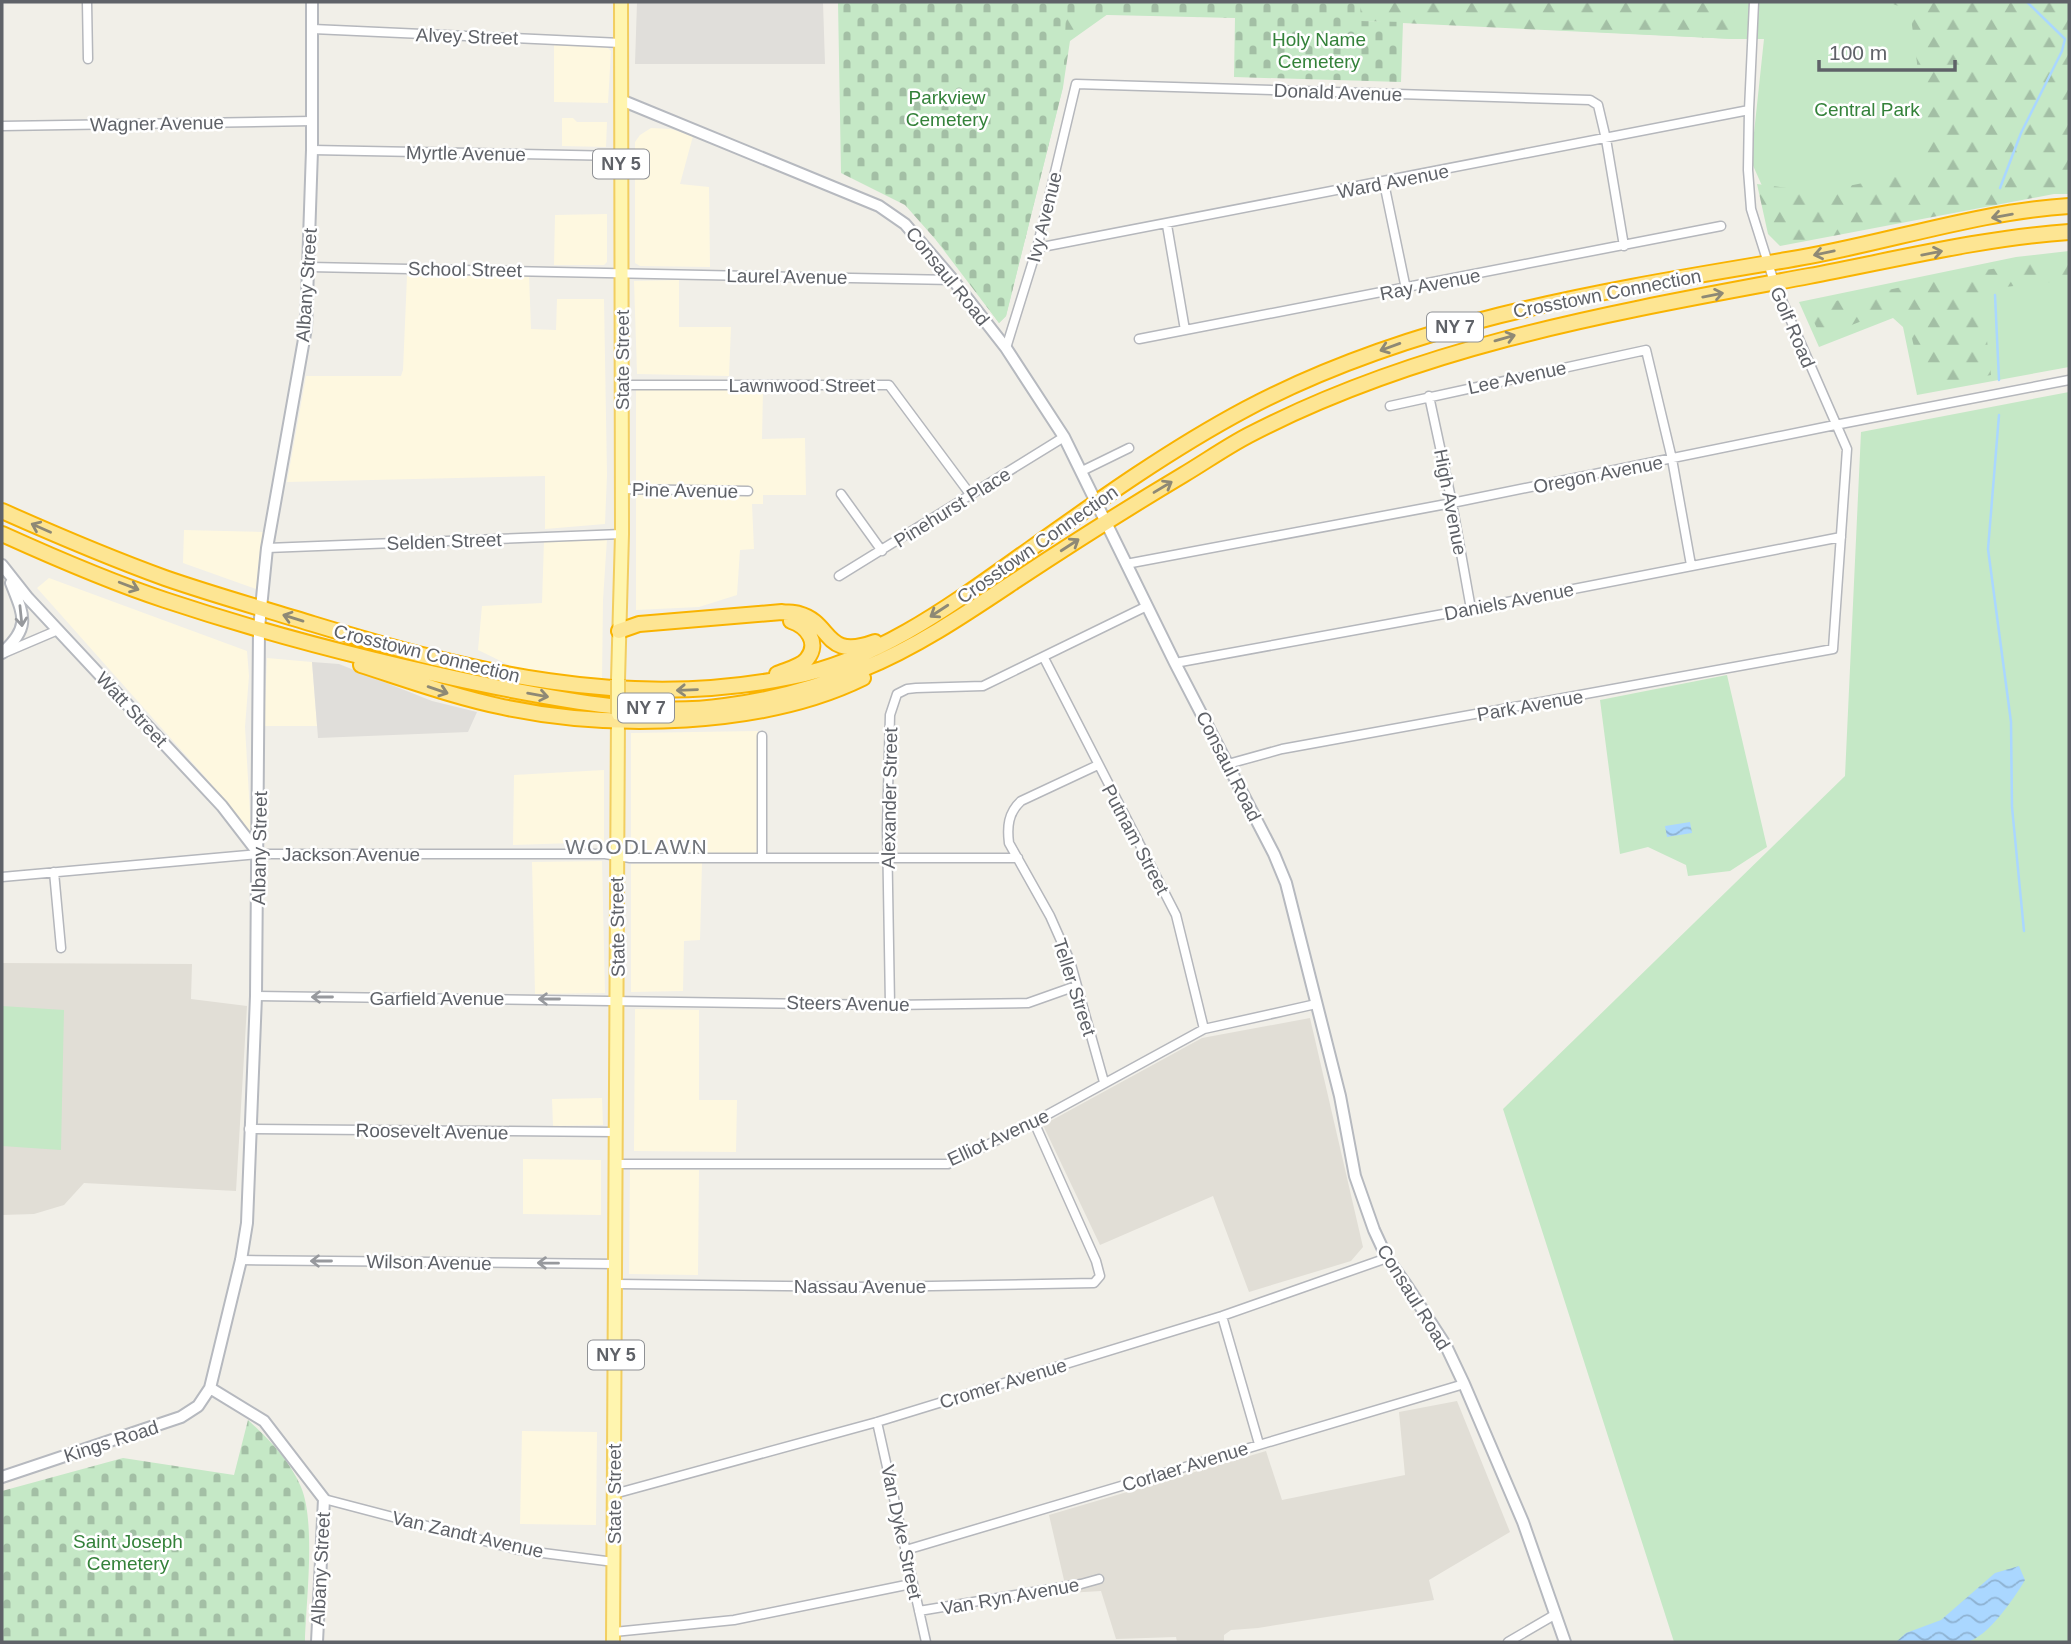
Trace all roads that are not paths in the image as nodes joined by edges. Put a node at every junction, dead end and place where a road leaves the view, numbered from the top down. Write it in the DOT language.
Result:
graph roads {
  1 [pos="87,2"];
  2 [pos="312,2"];
  3 [pos="621,2"];
  4 [pos="1755,2"];
  5 [pos="313,29"];
  6 [pos="621,43"];
  7 [pos="88,59"];
  8 [pos="1076,84"];
  9 [pos="621,100"];
  10 [pos="1749,110"];
  11 [pos="312,121"];
  12 [pos="2,125"];
  13 [pos="1606,139"];
  14 [pos="312,150"];
  15 [pos="621,156"];
  16 [pos="1384,183"];
  17 [pos="2069,206"];
  18 [pos="1167,225"];
  19 [pos="1721,226"];
  20 [pos="2069,232"];
  21 [pos="1624,246"];
  22 [pos="1037,248"];
  23 [pos="1768,262"];
  24 [pos="309,267"];
  25 [pos="621,272"];
  26 [pos="953,280"];
  27 [pos="1774,282"];
  28 [pos="1406,289"];
  29 [pos="1185,330"];
  30 [pos="1139,339"];
  31 [pos="1006,348"];
  32 [pos="2069,380"];
  33 [pos="622,385"];
  34 [pos="1429,396"];
  35 [pos="1390,406"];
  36 [pos="1835,425"];
  37 [pos="1064,437"];
  38 [pos="1129,449"];
  39 [pos="1672,459"];
  40 [pos="1082,471"];
  41 [pos="621,489"];
  42 [pos="748,491"];
  43 [pos="841,494"];
  44 [pos="970,494"];
  45 [pos="1096,503"];
  46 [pos="1452,503"];
  47 [pos="2,511"];
  48 [pos="1105,522"];
  49 [pos="2,534"];
  50 [pos="622,534"];
  51 [pos="1841,537"];
  52 [pos="267,548"];
  53 [pos="882,551"];
  54 [pos="1126,564"];
  55 [pos="1691,565"];
  56 [pos="5,570"];
  57 [pos="839,576"];
  58 [pos="1147,606"];
  59 [pos="262,609"];
  60 [pos="1471,609"];
  61 [pos="916,627"];
  62 [pos="259,628"];
  63 [pos="58,630"];
  64 [pos="619,631"];
  65 [pos="281,634"];
  66 [pos="930,635"];
  67 [pos="1833,649"];
  68 [pos="2,654"];
  69 [pos="1044,658"];
  70 [pos="1175,663"];
  71 [pos="755,684"];
  72 [pos="618,717"];
  73 [pos="762,736"];
  74 [pos="1228,764"];
  75 [pos="1098,765"];
  76 [pos="259,854"];
  77 [pos="616,856"];
  78 [pos="762,858"];
  79 [pos="1017,858"];
  80 [pos="888,860"];
  81 [pos="54,872"];
  82 [pos="2,877"];
  83 [pos="61,948"];
  84 [pos="1076,985"];
  85 [pos="256,996"];
  86 [pos="617,999"];
  87 [pos="1316,1004"];
  88 [pos="890,1005"];
  89 [pos="1204,1029"];
  90 [pos="1104,1083"];
  91 [pos="1034,1122"];
  92 [pos="249,1129"];
  93 [pos="615,1132"];
  94 [pos="615,1164"];
  95 [pos="1387,1258"];
  96 [pos="241,1260"];
  97 [pos="616,1264"];
  98 [pos="616,1284"];
  99 [pos="1222,1316"];
  100 [pos="1464,1384"];
  101 [pos="210,1388"];
  102 [pos="877,1422"];
  103 [pos="1259,1444"];
  104 [pos="2,1477"];
  105 [pos="614,1494"];
  106 [pos="324,1499"];
  107 [pos="906,1550"];
  108 [pos="614,1562"];
  109 [pos="1099,1579"];
  110 [pos="911,1584"];
  111 [pos="919,1611"];
  112 [pos="1556,1614"];
  113 [pos="613,1637"];
  114 [pos="317,1642"];
  115 [pos="926,1642"];
  116 [pos="1508,1642"];
  117 [pos="1566,1642"];
  1 -- 7 [label="street"];
  2 -- 5 [label="street, Albany Street"];
  3 -- 6 [label="main road, State Street / NY 5"];
  4 -- 10 [label="street, Golf Road"];
  5 -- 6 [label="street, Alvey Street"];
  5 -- 11 [label="street, Albany Street"];
  6 -- 9 [label="main road, State Street / NY 5"];
  8 -- 13 [label="street, Donald Avenue"];
  8 -- 22 [label="street, Ivy Avenue"];
  9 -- 15 [label="main road, State Street / NY 5"];
  9 -- 26 [label="street, Consaul Road"];
  10 -- 13 [label="street, Ward Avenue"];
  10 -- 23 [label="street, Golf Road"];
  11 -- 12 [label="street, Wagner Avenue"];
  11 -- 14 [label="street, Albany Street"];
  13 -- 16 [label="street, Ward Avenue"];
  13 -- 21 [label="street"];
  14 -- 15 [label="street, Myrtle Avenue"];
  14 -- 24 [label="street, Albany Street"];
  15 -- 25 [label="main road, State Street / NY 5"];
  16 -- 18 [label="street, Ward Avenue"];
  16 -- 28 [label="street"];
  17 -- 23 [label="highway, Crosstown Connection / NY 7, one-way"];
  18 -- 22 [label="street, Ward Avenue"];
  18 -- 29 [label="street"];
  19 -- 21 [label="street, Ray Avenue"];
  27 -- 20 [label="highway, Crosstown Connection / NY 7, one-way"];
  21 -- 28 [label="street, Ray Avenue"];
  22 -- 31 [label="street, Ivy Avenue"];
  23 -- 27 [label="street, Golf Road"];
  23 -- 45 [label="highway, Crosstown Connection / NY 7, one-way"];
  24 -- 25 [label="street, School Street"];
  24 -- 52 [label="street, Albany Street"];
  25 -- 26 [label="street, Laurel Avenue"];
  25 -- 33 [label="main road, State Street / NY 5"];
  26 -- 31 [label="street, Consaul Road"];
  27 -- 36 [label="street, Golf Road"];
  48 -- 27 [label="highway, Crosstown Connection / NY 7, one-way"];
  28 -- 29 [label="street, Ray Avenue"];
  29 -- 30 [label="street, Ray Avenue"];
  31 -- 37 [label="street, Consaul Road"];
  32 -- 36 [label="street, Oregon Avenue"];
  33 -- 41 [label="main road, State Street / NY 5"];
  33 -- 44 [label="street, Lawnwood Street"];
  34 -- 35 [label="street, Lee Avenue"];
  34 -- 39 [label="street, Lee Avenue"];
  34 -- 46 [label="street, High Avenue"];
  36 -- 39 [label="street, Oregon Avenue"];
  36 -- 51 [label="street, Golf Road"];
  37 -- 40 [label="street, Consaul Road"];
  37 -- 44 [label="street, Pinehurst Place"];
  38 -- 40 [label="street"];
  39 -- 46 [label="street, Oregon Avenue"];
  39 -- 55 [label="street"];
  40 -- 45 [label="street, Consaul Road"];
  41 -- 42 [label="street, Pine Avenue"];
  41 -- 50 [label="main road, State Street / NY 5"];
  43 -- 53 [label="street"];
  44 -- 53 [label="street, Pinehurst Place"];
  45 -- 48 [label="street, Consaul Road"];
  45 -- 61 [label="highway, Crosstown Connection / NY 7, one-way"];
  46 -- 54 [label="street, Oregon Avenue"];
  46 -- 60 [label="street, High Avenue"];
  59 -- 47 [label="highway, Crosstown Connection / NY 7, one-way"];
  48 -- 54 [label="street, Consaul Road"];
  66 -- 48 [label="highway, Crosstown Connection / NY 7, one-way"];
  49 -- 62 [label="highway, Crosstown Connection / NY 7, one-way"];
  50 -- 52 [label="street, Selden Street"];
  50 -- 64 [label="main road, State Street / NY 5"];
  51 -- 55 [label="street, Daniels Avenue"];
  51 -- 67 [label="street, Golf Road"];
  52 -- 59 [label="street, Albany Street"];
  53 -- 57 [label="street, Pinehurst Place"];
  54 -- 58 [label="street, Consaul Road"];
  55 -- 60 [label="street, Daniels Avenue"];
  56 -- 63 [label="street, Watt Street"];
  56 -- 68 [label="street, one-way"];
  58 -- 69 [label="street, Alexander Street"];
  58 -- 70 [label="street, Consaul Road"];
  59 -- 62 [label="street, Albany Street"];
  71 -- 59 [label="highway, Crosstown Connection / NY 7, one-way"];
  60 -- 70 [label="street, Daniels Avenue"];
  61 -- 64 [label="highway"];
  61 -- 71 [label="highway, Crosstown Connection / NY 7"];
  62 -- 65 [label="highway, Crosstown Connection / NY 7"];
  62 -- 76 [label="street, Albany Street"];
  63 -- 68 [label="street"];
  63 -- 76 [label="street, Watt Street"];
  64 -- 71 [label="highway"];
  64 -- 72 [label="main road, State Street / NY 5, bridge"];
  65 -- 66 [label="highway, Crosstown Connection / NY 7, one-way"];
  65 -- 72 [label="highway, one-way"];
  66 -- 72 [label="highway"];
  67 -- 74 [label="street, Park Avenue"];
  69 -- 75 [label="street, Putnam Street"];
  69 -- 80 [label="street, Alexander Street"];
  70 -- 74 [label="street, Consaul Road"];
  72 -- 77 [label="main road, State Street / NY 5"];
  73 -- 78 [label="street"];
  74 -- 87 [label="street, Consaul Road"];
  75 -- 79 [label="street, Teller Street"];
  75 -- 89 [label="street, Putnam Street"];
  76 -- 77 [label="street, Jackson Avenue"];
  76 -- 81 [label="street, Jackson Avenue"];
  76 -- 85 [label="street, Albany Street"];
  77 -- 78 [label="street, Jackson Avenue"];
  77 -- 86 [label="main road, State Street / NY 5"];
  78 -- 80 [label="street, Jackson Avenue"];
  79 -- 80 [label="street, Jackson Avenue"];
  79 -- 84 [label="street, Teller Street"];
  80 -- 88 [label="street, Alexander Street"];
  81 -- 82 [label="street, Jackson Avenue"];
  81 -- 83 [label="street"];
  84 -- 88 [label="street, Steers Avenue"];
  84 -- 90 [label="street, Teller Street"];
  86 -- 85 [label="street, Garfield Avenue, one-way"];
  85 -- 92 [label="street, Albany Street"];
  86 -- 88 [label="street, Steers Avenue"];
  86 -- 93 [label="main road, State Street / NY 5"];
  87 -- 89 [label="street, Elliot Avenue"];
  87 -- 95 [label="street, Consaul Road"];
  89 -- 90 [label="street, Elliot Avenue"];
  90 -- 91 [label="street, Elliot Avenue"];
  91 -- 94 [label="street, Elliot Avenue"];
  91 -- 98 [label="street, Nassau Avenue"];
  92 -- 93 [label="street, Roosevelt Avenue"];
  92 -- 96 [label="street, Albany Street"];
  93 -- 94 [label="main road, State Street / NY 5"];
  94 -- 97 [label="main road, State Street / NY 5"];
  95 -- 99 [label="street, Cromer Avenue"];
  95 -- 100 [label="street, Consaul Road"];
  97 -- 96 [label="street, Wilson Avenue, one-way"];
  96 -- 101 [label="street, Albany Street"];
  97 -- 98 [label="main road, State Street / NY 5"];
  98 -- 105 [label="main road, State Street / NY 5"];
  99 -- 102 [label="street, Cromer Avenue"];
  99 -- 103 [label="street"];
  100 -- 103 [label="street, Corlaer Avenue"];
  100 -- 112 [label="street, Consaul Road"];
  101 -- 104 [label="street, Kings Road"];
  101 -- 106 [label="street, Albany Street"];
  102 -- 105 [label="street, Cromer Avenue"];
  102 -- 107 [label="street, Van Dyke Street"];
  103 -- 107 [label="street, Corlaer Avenue"];
  105 -- 108 [label="main road, State Street / NY 5"];
  106 -- 108 [label="street, Van Zandt Avenue"];
  106 -- 114 [label="street, Albany Street"];
  107 -- 110 [label="street, Van Dyke Street"];
  108 -- 113 [label="main road, State Street / NY 5"];
  109 -- 111 [label="street, Van Ryn Avenue"];
  110 -- 111 [label="street, Van Dyke Street"];
  110 -- 113 [label="street"];
  111 -- 115 [label="street, Van Dyke Street"];
  112 -- 116 [label="street"];
  112 -- 117 [label="street, Consaul Road"];
}
